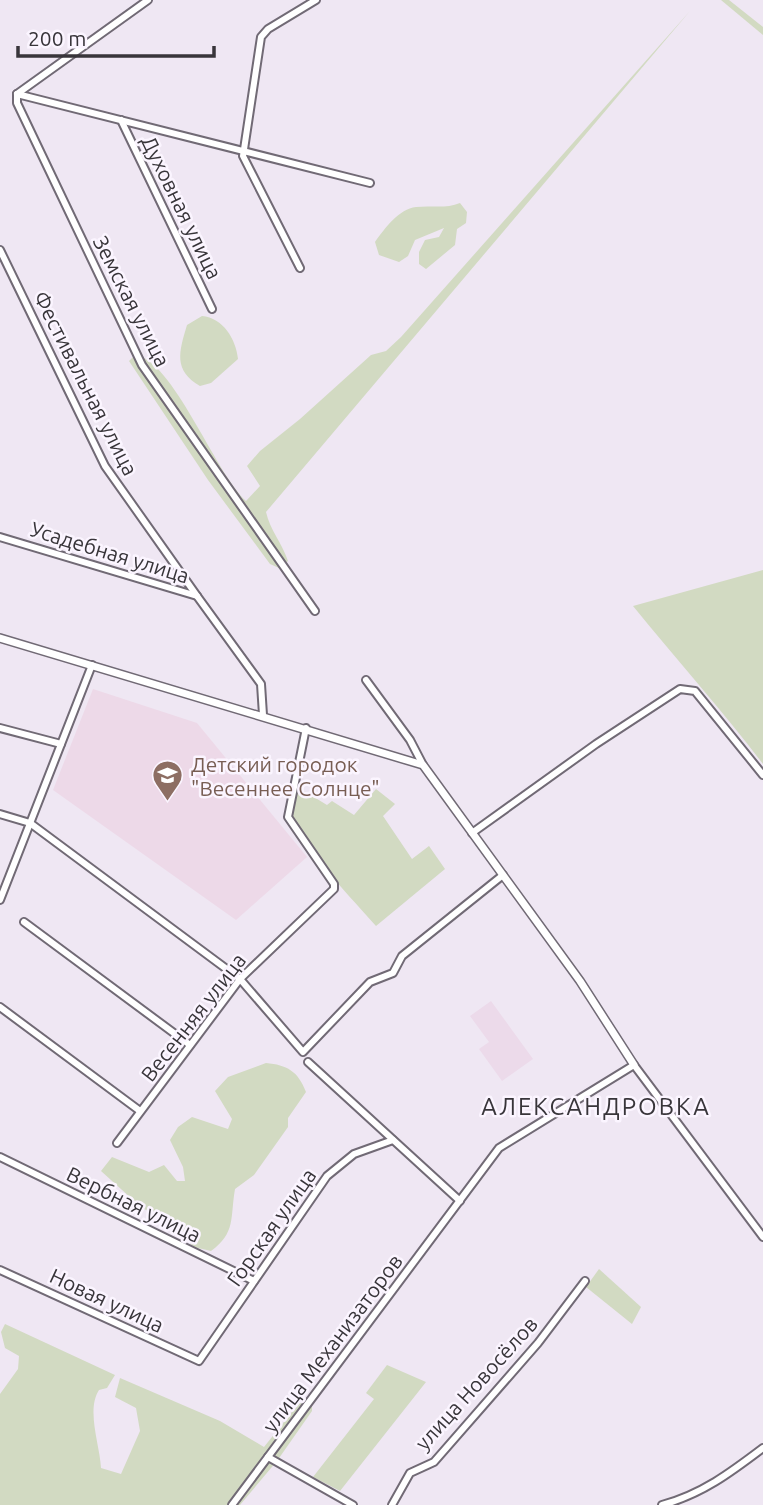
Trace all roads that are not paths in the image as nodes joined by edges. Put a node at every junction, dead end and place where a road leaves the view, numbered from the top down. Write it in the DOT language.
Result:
graph roads {
  1 [pos="148,0"];
  2 [pos="316,0"];
  3 [pos="17,94"];
  4 [pos="121,120"];
  5 [pos="243,150"];
  6 [pos="370,183"];
  7 [pos="0,250"];
  8 [pos="300,268"];
  9 [pos="212,309"];
  10 [pos="0,537"];
  11 [pos="197,596"];
  12 [pos="316,611"];
  13 [pos="0,638"];
  14 [pos="92,665"];
  15 [pos="366,680"];
  16 [pos="263,715"];
  17 [pos="0,728"];
  18 [pos="306,728"];
  19 [pos="61,744"];
  20 [pos="423,765"];
  21 [pos="763,775"];
  22 [pos="0,814"];
  23 [pos="30,822"];
  24 [pos="472,833"];
  25 [pos="503,875"];
  26 [pos="0,900"];
  27 [pos="24,922"];
  28 [pos="240,979"];
  29 [pos="0,1007"];
  30 [pos="190,1045"];
  31 [pos="308,1062"];
  32 [pos="634,1065"];
  33 [pos="141,1111"];
  34 [pos="393,1140"];
  35 [pos="117,1143"];
  36 [pos="0,1157"];
  37 [pos="460,1201"];
  38 [pos="763,1237"];
  39 [pos="0,1270"];
  40 [pos="254,1281"];
  41 [pos="585,1281"];
  42 [pos="200,1361"];
  43 [pos="763,1448"];
  44 [pos="268,1457"];
  45 [pos="232,1505"];
  46 [pos="353,1505"];
  47 [pos="392,1505"];
  48 [pos="662,1505"];
  1 -- 3 [label="street"];
  2 -- 5 [label="street"];
  3 -- 4 [label="street"];
  3 -- 12 [label="street, Земская улица"];
  4 -- 5 [label="street"];
  4 -- 9 [label="street, Духовная улица"];
  5 -- 6 [label="street"];
  5 -- 8 [label="street"];
  7 -- 11 [label="street, Фестивальная улица"];
  10 -- 11 [label="street, Усадебная улица"];
  11 -- 16 [label="street, Усадебная улица"];
  13 -- 14 [label="street"];
  14 -- 16 [label="street"];
  14 -- 19 [label="street"];
  15 -- 20 [label="street"];
  16 -- 18 [label="street"];
  17 -- 19 [label="street"];
  18 -- 20 [label="street"];
  18 -- 28 [label="street, Весенняя улица"];
  19 -- 23 [label="street"];
  20 -- 24 [label="street"];
  21 -- 24 [label="street"];
  22 -- 23 [label="street"];
  23 -- 26 [label="street"];
  23 -- 28 [label="street"];
  24 -- 25 [label="street"];
  25 -- 28 [label="street"];
  25 -- 32 [label="street"];
  27 -- 30 [label="street"];
  28 -- 30 [label="street, Весенняя улица"];
  29 -- 33 [label="street"];
  30 -- 33 [label="street, Весенняя улица"];
  31 -- 34 [label="street"];
  32 -- 37 [label="street, улица Механизаторов"];
  32 -- 38 [label="street"];
  33 -- 35 [label="street, Весенняя улица"];
  34 -- 37 [label="street"];
  34 -- 40 [label="street, Горская улица"];
  36 -- 40 [label="street, Вербная улица"];
  37 -- 44 [label="street, улица Механизаторов"];
  39 -- 42 [label="street, Новая улица"];
  40 -- 42 [label="street, Горская улица"];
  41 -- 47 [label="street, улица Новосёлов"];
  43 -- 48 [label="street"];
  44 -- 45 [label="street, улица Механизаторов"];
  44 -- 46 [label="street"];
}
